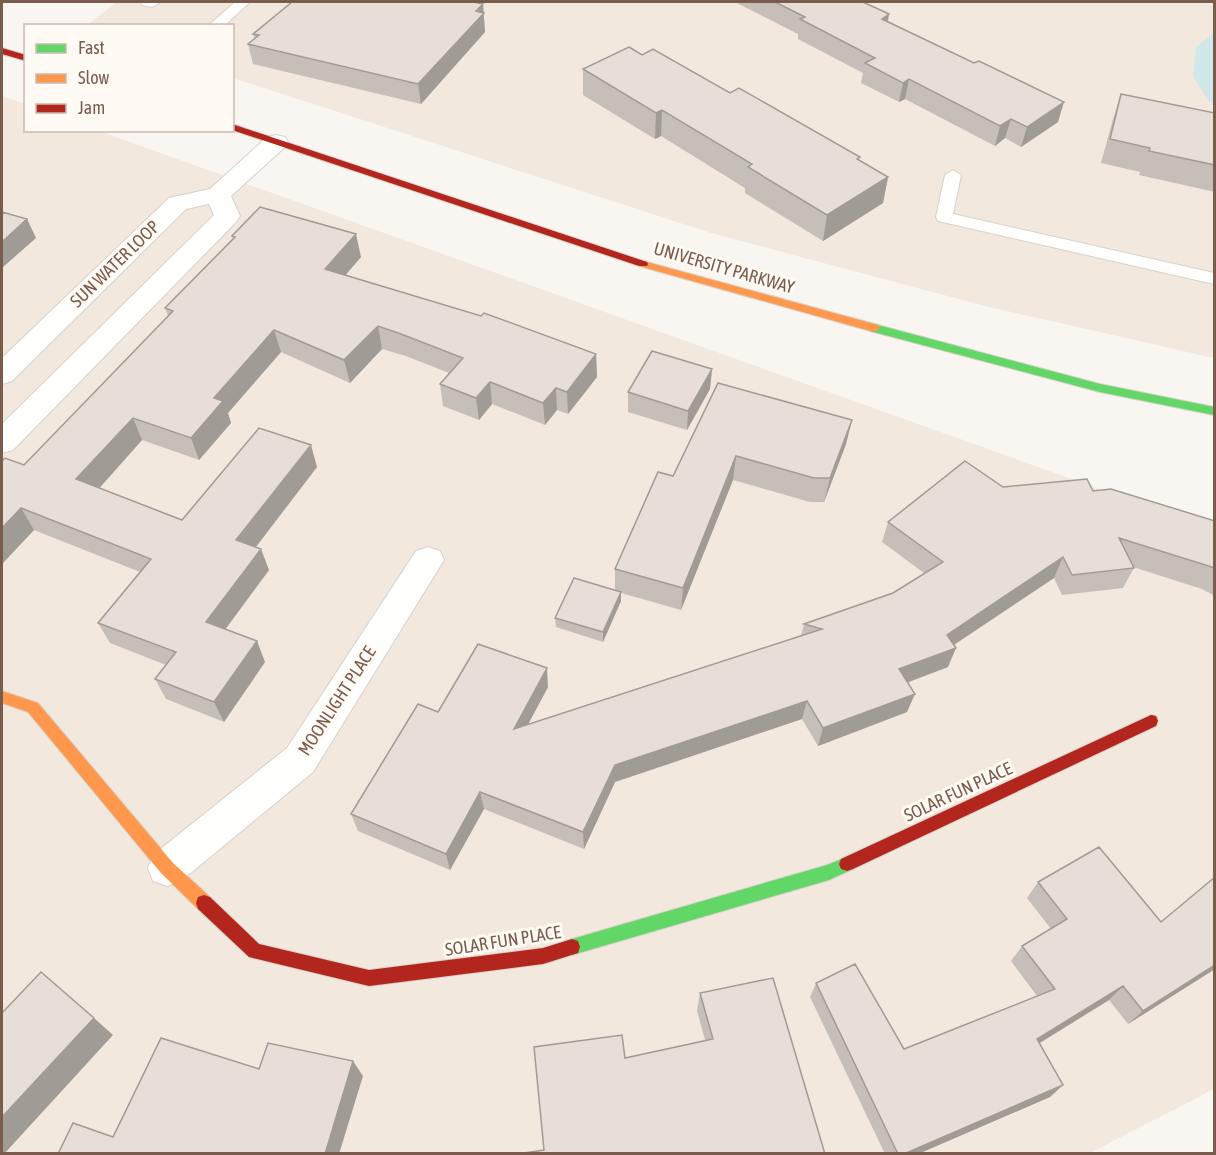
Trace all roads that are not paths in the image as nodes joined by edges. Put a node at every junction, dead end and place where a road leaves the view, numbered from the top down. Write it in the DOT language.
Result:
graph roads {
  1 [pos="243,2"];
  2 [pos="217,24"];
  3 [pos="2,51"];
  4 [pos="24,57"];
  5 [pos="234,129"];
  6 [pos="276,142"];
  7 [pos="952,175"];
  8 [pos="218,195"];
  9 [pos="1215,279"];
  10 [pos="23,352"];
  11 [pos="75,367"];
  12 [pos="2,374"];
  13 [pos="1215,411"];
  14 [pos="2,442"];
  15 [pos="428,560"];
  16 [pos="2,697"];
  17 [pos="1151,721"];
  18 [pos="166,868"];
  1 -- 2 [label="lane"];
  3 -- 4 [label="main road"];
  5 -- 6 [label="main road, UNIVERSITY PARKWAY"];
  6 -- 8 [label="street"];
  6 -- 13 [label="main road, UNIVERSITY PARKWAY"];
  7 -- 9 [label="lane"];
  8 -- 10 [label="street, SUN WATER LOOP"];
  8 -- 11 [label="street"];
  10 -- 11 [label="street"];
  10 -- 12 [label="street, SUN WATER LOOP"];
  11 -- 14 [label="street"];
  15 -- 18 [label="street, MOONLIGHT PLACE"];
  16 -- 18 [label="main road, SOLAR FUN PLACE"];
  17 -- 18 [label="main road, SOLAR FUN PLACE"];
}
